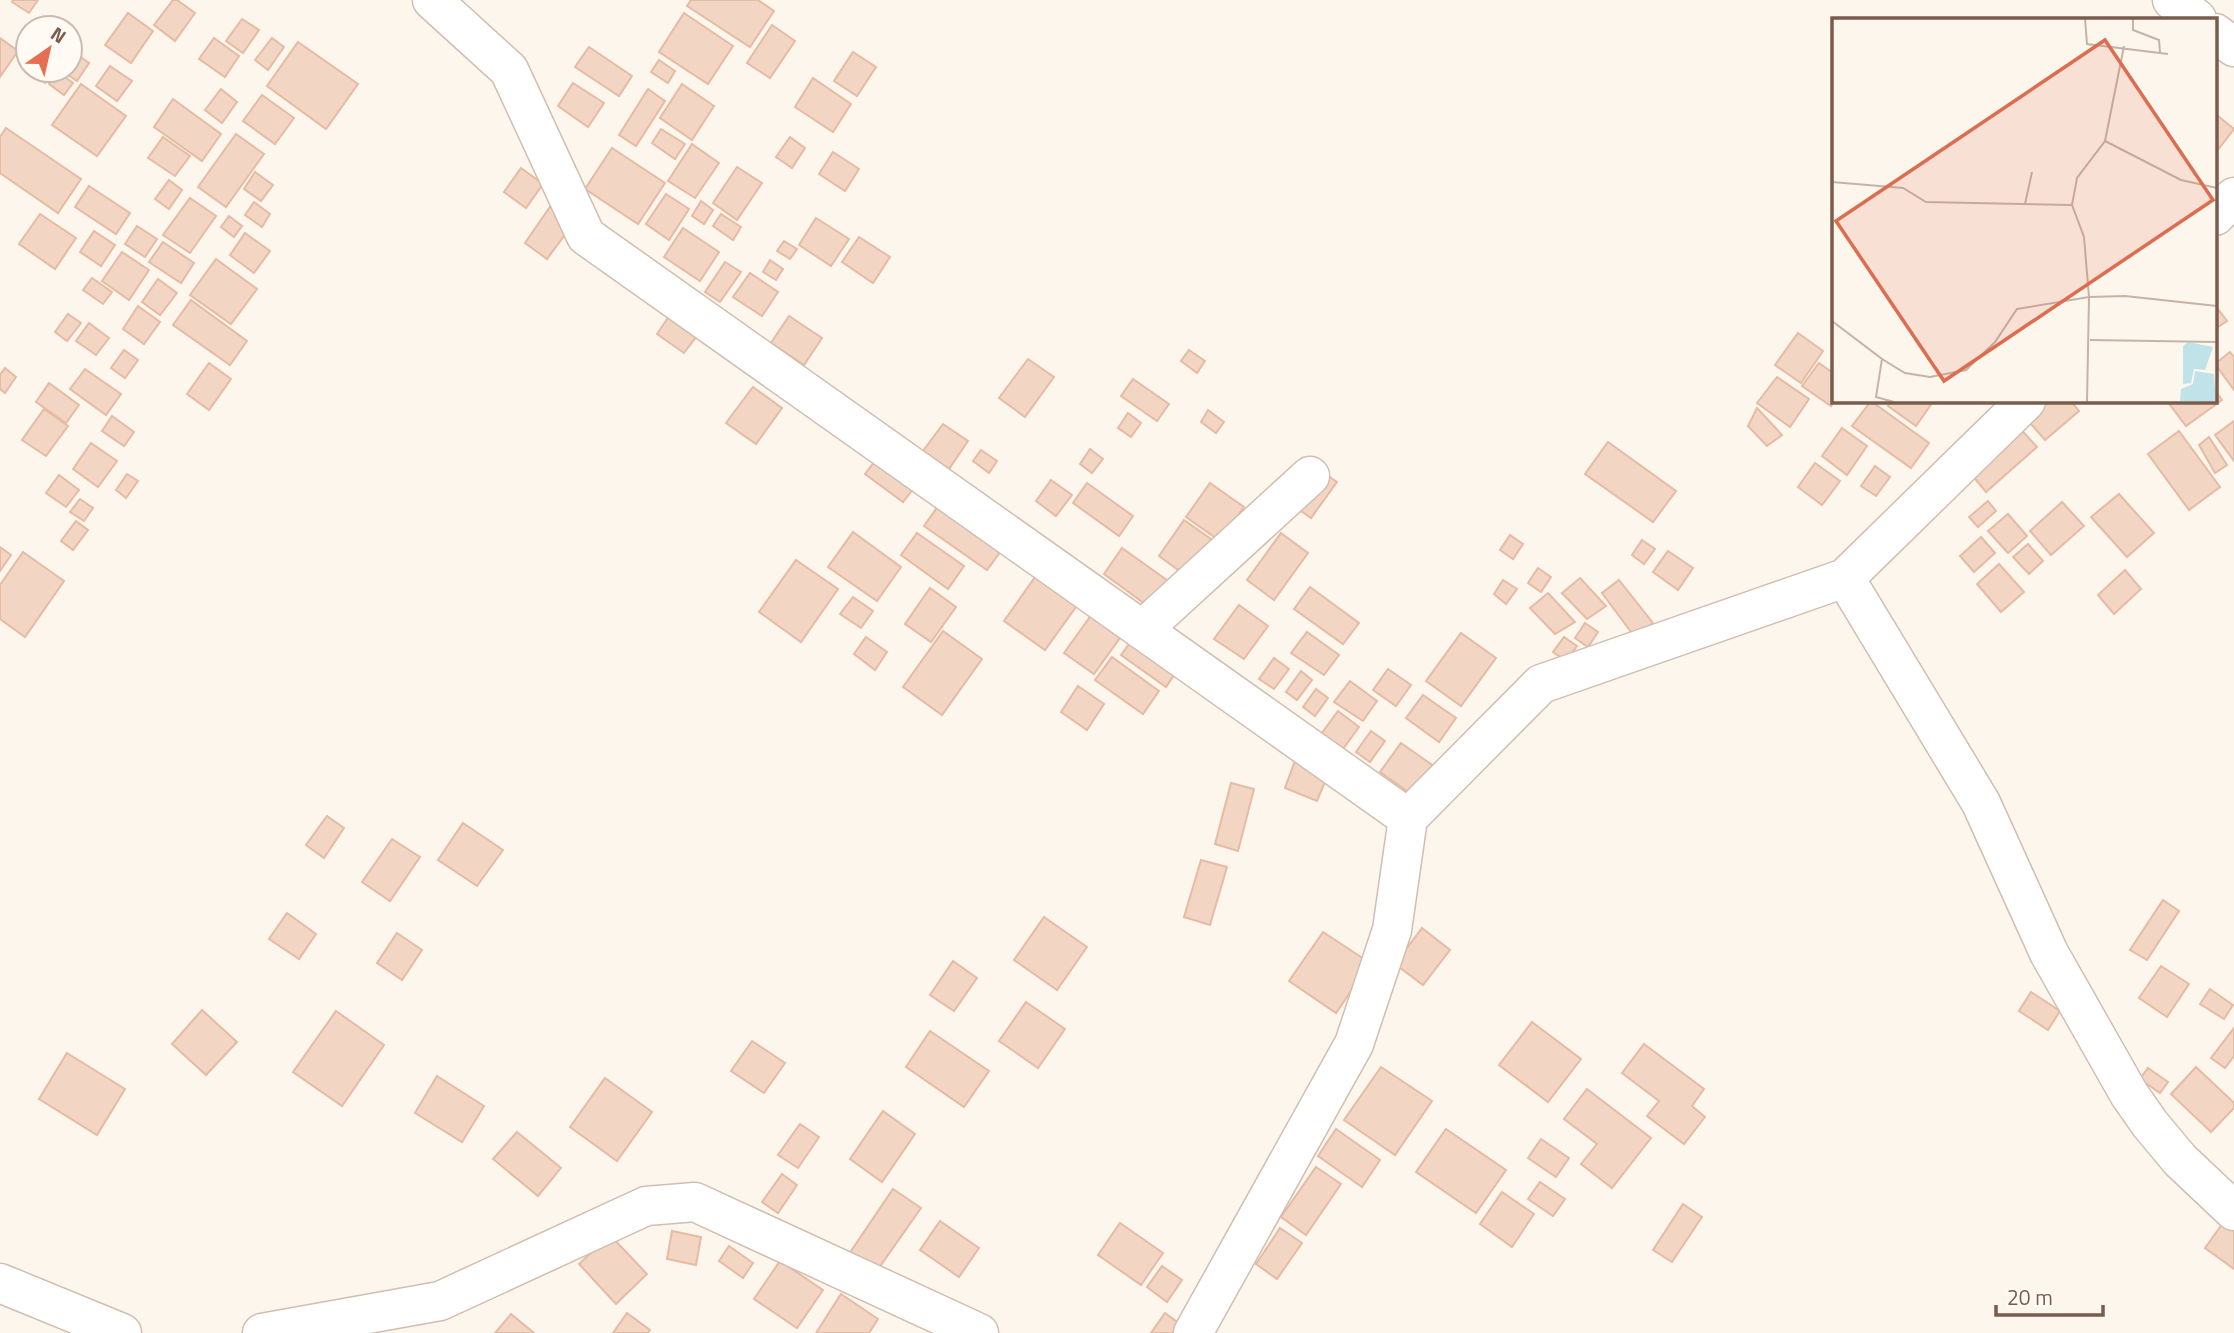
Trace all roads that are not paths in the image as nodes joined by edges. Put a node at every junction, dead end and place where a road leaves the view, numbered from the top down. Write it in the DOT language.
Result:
graph roads {
  1 [pos="432,0"];
  2 [pos="2172,0"];
  3 [pos="2196,18"];
  4 [pos="2216,34"];
  5 [pos="2234,47"];
  6 [pos="2234,197"];
  7 [pos="2216,215"];
  8 [pos="2025,402"];
  9 [pos="1310,476"];
  10 [pos="1844,578"];
  11 [pos="1142,630"];
  12 [pos="1408,818"];
  13 [pos="2234,1210"];
  14 [pos="0,1283"];
  15 [pos="122,1333"];
  16 [pos="262,1333"];
  17 [pos="979,1333"];
  18 [pos="1193,1333"];
  1 -- 11 [label="street"];
  2 -- 3 [label="street"];
  4 -- 5 [label="street"];
  6 -- 7 [label="street"];
  8 -- 10 [label="street"];
  9 -- 11 [label="street"];
  10 -- 12 [label="street"];
  10 -- 13 [label="street"];
  11 -- 12 [label="street"];
  12 -- 18 [label="street"];
  14 -- 15 [label="street"];
  16 -- 17 [label="street"];
}
